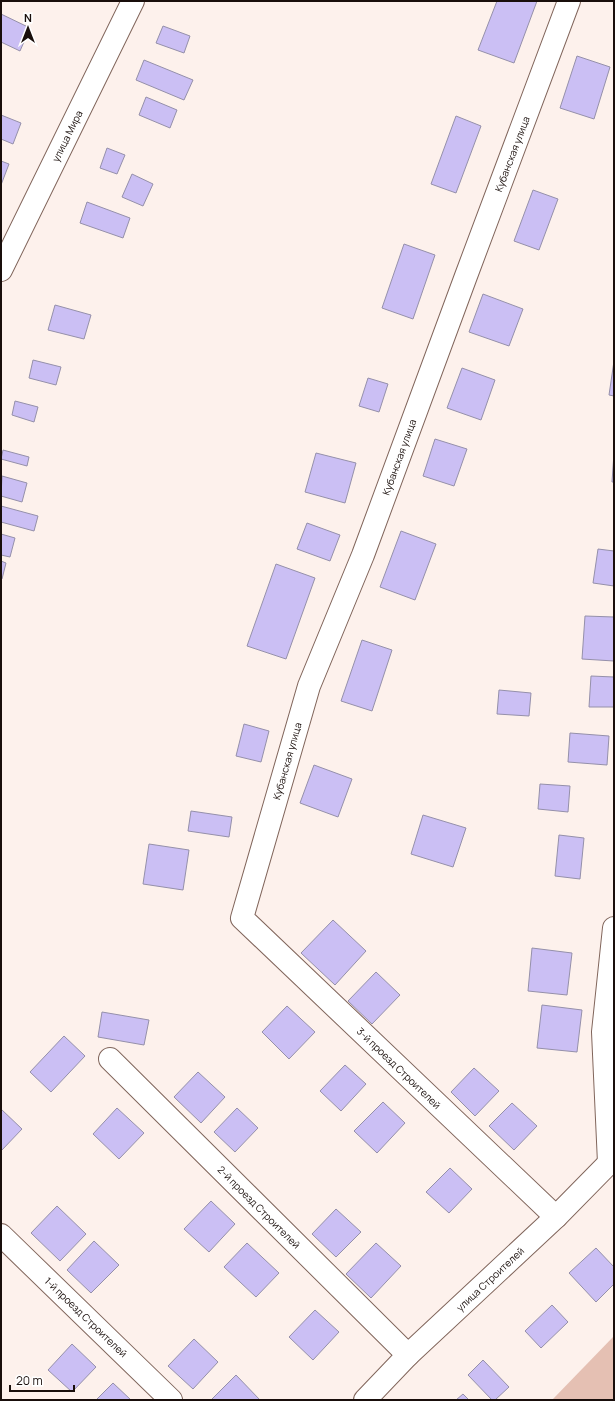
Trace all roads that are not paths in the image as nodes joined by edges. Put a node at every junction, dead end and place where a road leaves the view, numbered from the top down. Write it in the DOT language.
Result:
graph roads {
  1 [pos="132,1"];
  2 [pos="569,1"];
  3 [pos="1,270"];
  4 [pos="242,918"];
  5 [pos="614,928"];
  6 [pos="110,1059"];
  7 [pos="612,1160"];
  8 [pos="556,1217"];
  9 [pos="1,1235"];
  10 [pos="408,1355"];
  11 [pos="171,1400"];
  12 [pos="365,1400"];
  1 -- 3 [label="street, улица Мира"];
  2 -- 4 [label="street, Кубанская улица"];
  4 -- 8 [label="street, 3-й проезд Строителей"];
  5 -- 7 [label="street"];
  6 -- 10 [label="street, 2-й проезд Строителей"];
  7 -- 8 [label="street, улица Строителей"];
  8 -- 10 [label="street, улица Строителей"];
  9 -- 11 [label="street, 1-й проезд Строителей"];
  10 -- 12 [label="street, улица Строителей"];
}
